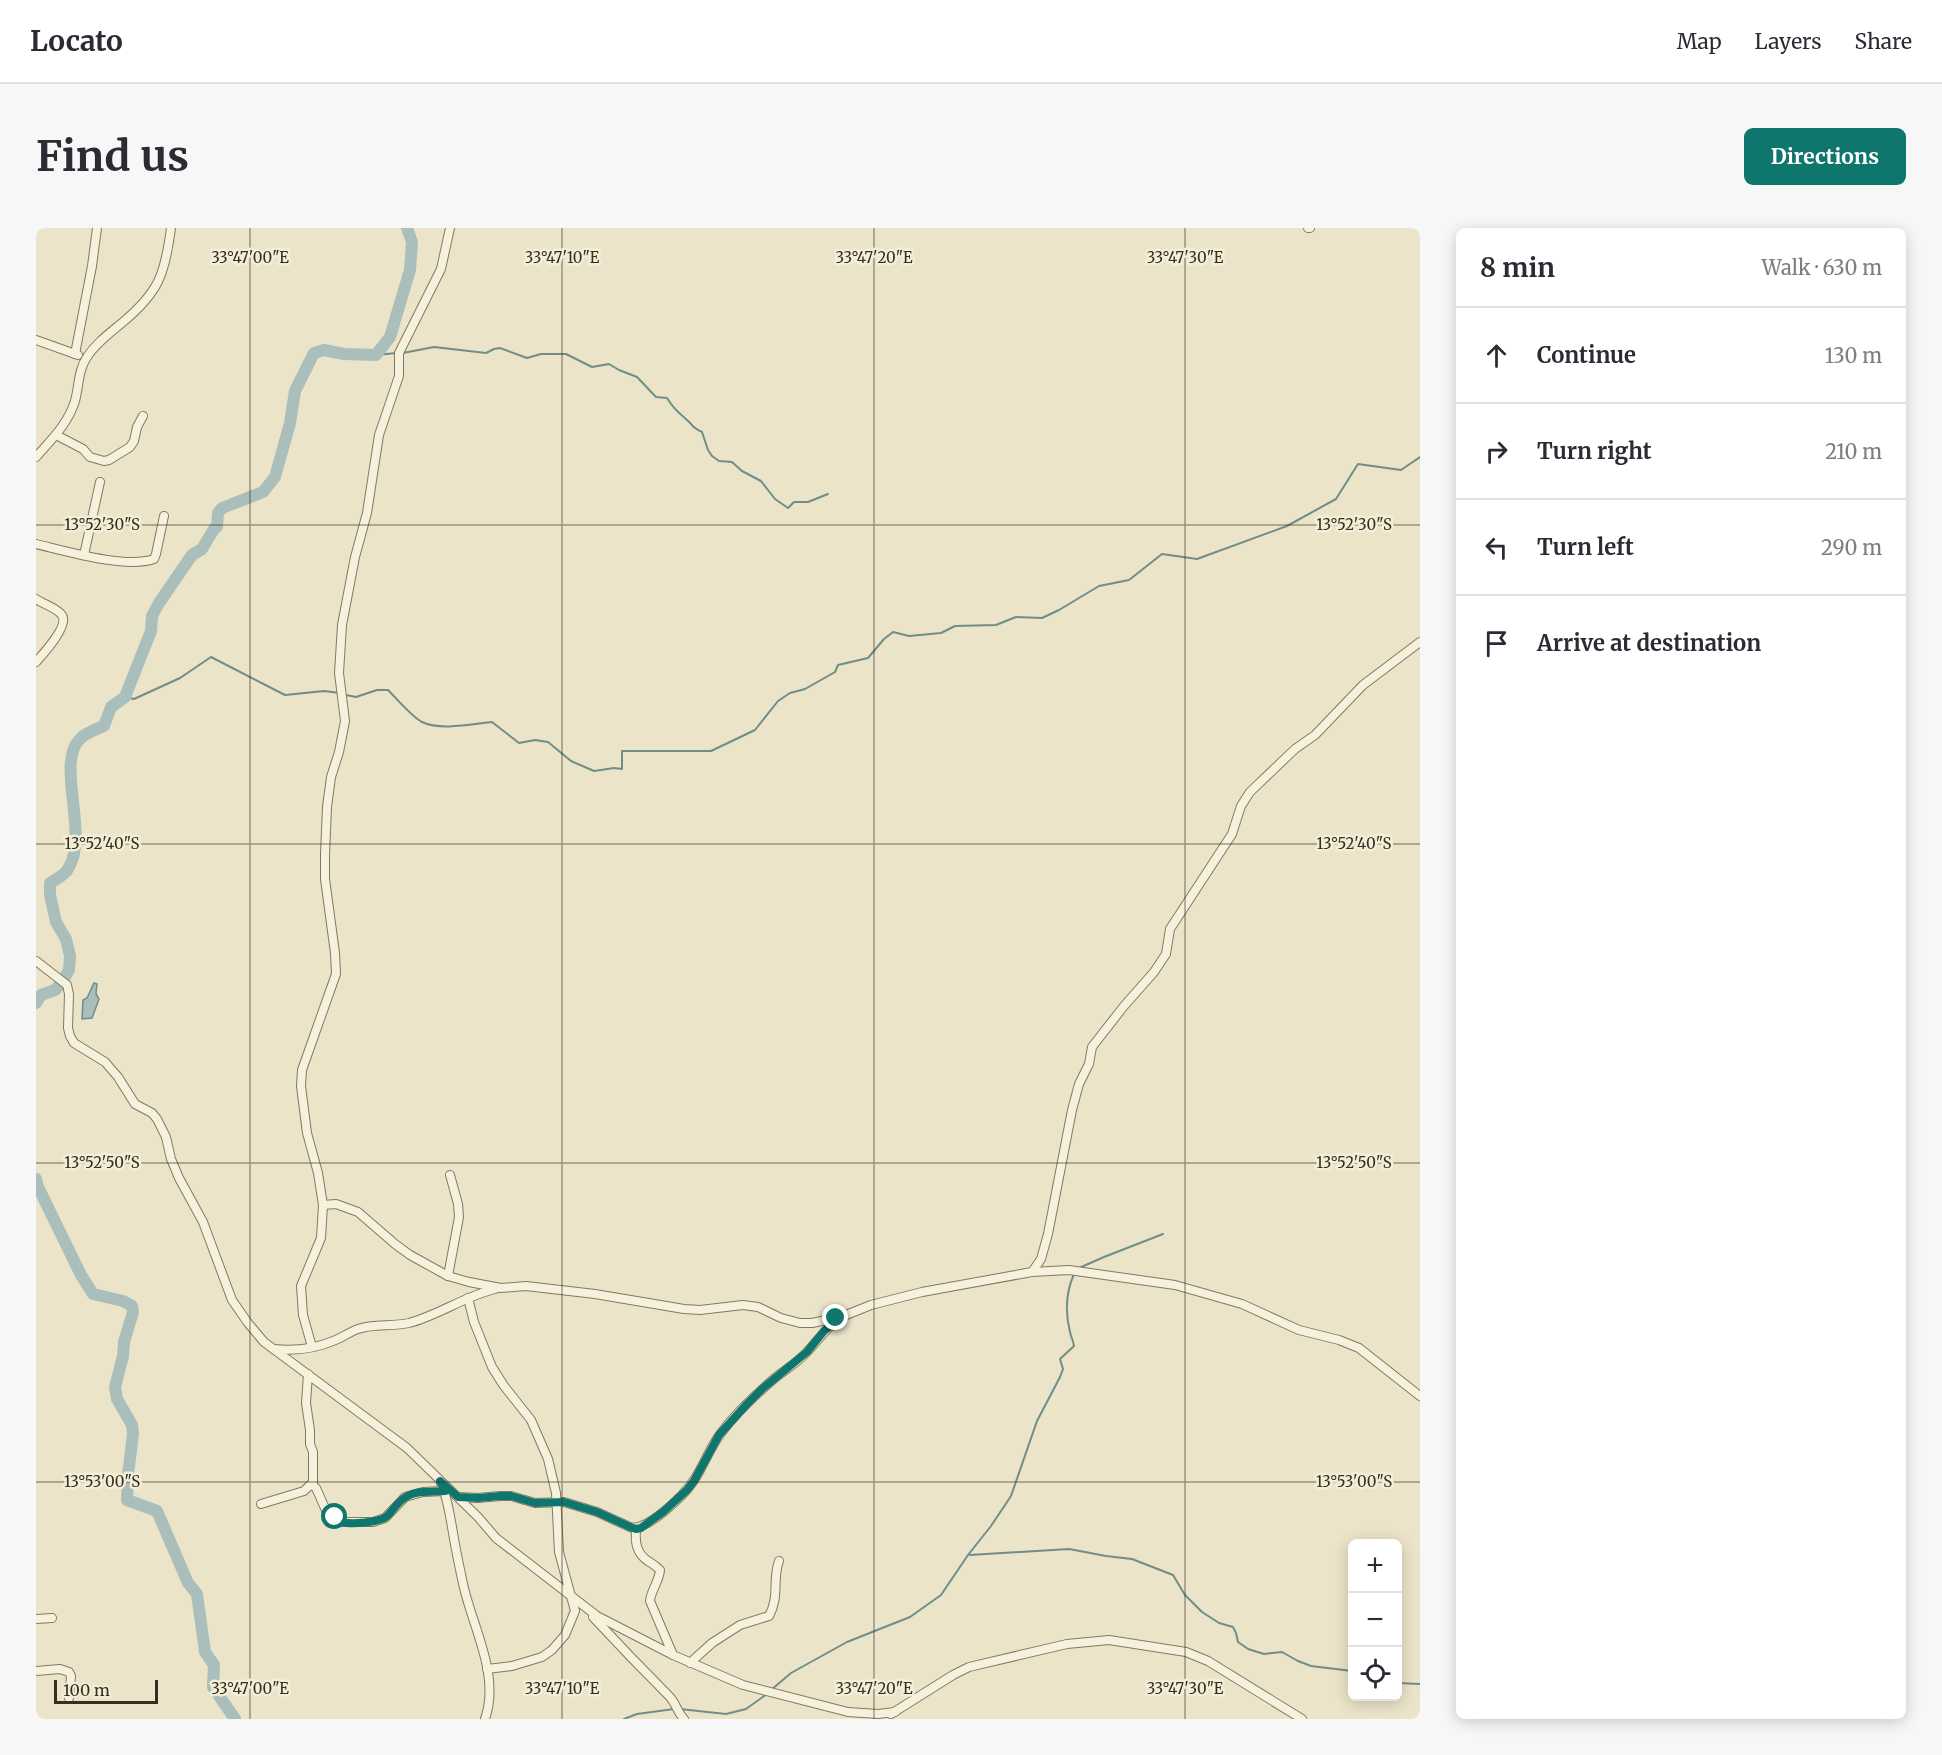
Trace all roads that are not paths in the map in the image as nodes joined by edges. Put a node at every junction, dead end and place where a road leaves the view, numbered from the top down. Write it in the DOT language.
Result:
graph roads {
  1 [pos="97,228"];
  2 [pos="171,228"];
  3 [pos="450,228"];
  4 [pos="36,340"];
  5 [pos="75,354"];
  6 [pos="86,358"];
  7 [pos="143,416"];
  8 [pos="56,435"];
  9 [pos="36,457"];
  10 [pos="100,482"];
  11 [pos="164,516"];
  12 [pos="36,544"];
  13 [pos="84,555"];
  14 [pos="36,599"];
  15 [pos="1420,642"];
  16 [pos="36,662"];
  17 [pos="36,961"];
  18 [pos="450,1175"];
  19 [pos="323,1205"];
  20 [pos="1032,1272"];
  21 [pos="448,1276"];
  22 [pos="501,1288"];
  23 [pos="468,1298"];
  24 [pos="841,1317"];
  25 [pos="312,1347"];
  26 [pos="273,1348"];
  27 [pos="308,1374"];
  28 [pos="1420,1396"];
  29 [pos="440,1481"];
  30 [pos="312,1485"];
  31 [pos="445,1491"];
  32 [pos="458,1497"];
  33 [pos="557,1502"];
  34 [pos="261,1504"];
  35 [pos="636,1529"];
  36 [pos="779,1561"];
  37 [pos="571,1596"];
  38 [pos="588,1610"];
  39 [pos="52,1618"];
  40 [pos="36,1619"];
  41 [pos="673,1655"];
  42 [pos="690,1663"];
  43 [pos="486,1669"];
  44 [pos="36,1671"];
  45 [pos="69,1698"];
  46 [pos="895,1712"];
  47 [pos="484,1719"];
  48 [pos="684,1719"];
  49 [pos="886,1719"];
  50 [pos="1302,1719"];
  1 -- 5 [label="street"];
  2 -- 6 [label="street"];
  3 -- 19 [label="street"];
  4 -- 5 [label="street"];
  5 -- 6 [label="street"];
  6 -- 8 [label="street"];
  7 -- 8 [label="street"];
  8 -- 9 [label="street"];
  10 -- 13 [label="street"];
  11 -- 13 [label="street"];
  12 -- 13 [label="street"];
  14 -- 16 [label="street"];
  15 -- 20 [label="street"];
  17 -- 26 [label="street"];
  18 -- 21 [label="street"];
  19 -- 21 [label="street"];
  19 -- 25 [label="street"];
  20 -- 24 [label="street"];
  20 -- 28 [label="street"];
  21 -- 22 [label="street"];
  22 -- 23 [label="street"];
  22 -- 24 [label="street"];
  23 -- 25 [label="street"];
  23 -- 33 [label="street"];
  24 -- 35 [label="street"];
  25 -- 26 [label="street"];
  26 -- 27 [label="street"];
  27 -- 29 [label="street"];
  27 -- 30 [label="street"];
  29 -- 31 [label="street"];
  29 -- 32 [label="street"];
  30 -- 31 [label="street"];
  30 -- 34 [label="street"];
  31 -- 43 [label="street"];
  32 -- 33 [label="street"];
  32 -- 37 [label="street"];
  33 -- 35 [label="street"];
  33 -- 37 [label="street"];
  35 -- 41 [label="street"];
  36 -- 42 [label="street"];
  37 -- 38 [label="street"];
  37 -- 43 [label="street"];
  38 -- 41 [label="street"];
  38 -- 48 [label="street"];
  39 -- 40 [label="street"];
  41 -- 42 [label="street"];
  42 -- 46 [label="street"];
  43 -- 47 [label="street"];
  44 -- 45 [label="street"];
  46 -- 49 [label="street"];
  46 -- 50 [label="street"];
}
